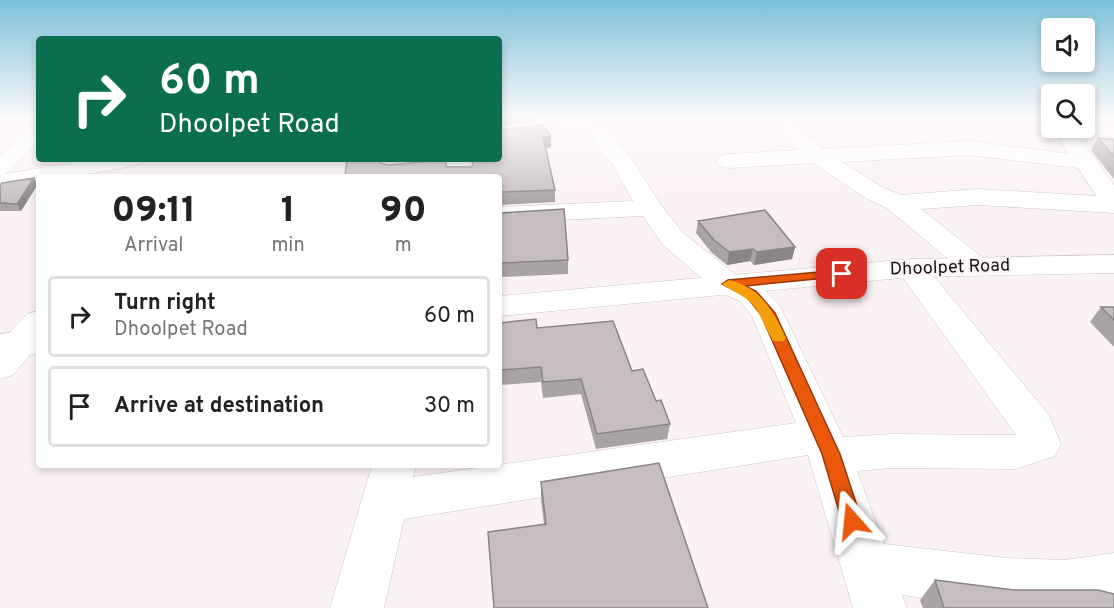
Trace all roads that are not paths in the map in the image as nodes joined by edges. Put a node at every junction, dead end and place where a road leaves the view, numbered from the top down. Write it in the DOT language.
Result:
graph roads {
  1 [pos="21,147"];
  2 [pos="610,147"];
  3 [pos="808,147"];
  4 [pos="1076,147"];
  5 [pos="1005,152"];
  6 [pos="817,156"];
  7 [pos="728,161"];
  8 [pos="117,162"];
  9 [pos="1086,162"];
  10 [pos="0,168"];
  11 [pos="47,174"];
  12 [pos="36,176"];
  13 [pos="973,181"];
  14 [pos="0,182"];
  15 [pos="897,203"];
  16 [pos="1114,204"];
  17 [pos="650,208"];
  18 [pos="502,214"];
  19 [pos="1114,264"];
  20 [pos="976,267"];
  21 [pos="911,268"];
  22 [pos="728,284"];
  23 [pos="502,306"];
  24 [pos="826,445"];
  25 [pos="388,483"];
  26 [pos="1114,578"];
  27 [pos="873,587"];
  28 [pos="357,608"];
  1 -- 10 [label="street"];
  2 -- 17 [label="street"];
  3 -- 6 [label="street"];
  4 -- 9 [label="street"];
  5 -- 6 [label="street"];
  5 -- 9 [label="street"];
  5 -- 13 [label="street"];
  6 -- 7 [label="street"];
  6 -- 15 [label="street"];
  8 -- 11 [label="street"];
  9 -- 16 [label="street"];
  12 -- 14 [label="street"];
  13 -- 15 [label="street"];
  13 -- 16 [label="street"];
  15 -- 20 [label="street"];
  17 -- 18 [label="street"];
  17 -- 22 [label="street"];
  19 -- 20 [label="street, Dhoolpet Road"];
  20 -- 21 [label="street, Dhoolpet Road"];
  21 -- 22 [label="street, Dhoolpet Road"];
  21 -- 24 [label="street"];
  22 -- 23 [label="street, Dhoolpet Road"];
  22 -- 24 [label="street"];
  24 -- 25 [label="street"];
  24 -- 27 [label="street"];
  25 -- 28 [label="street"];
  26 -- 27 [label="street"];
}
